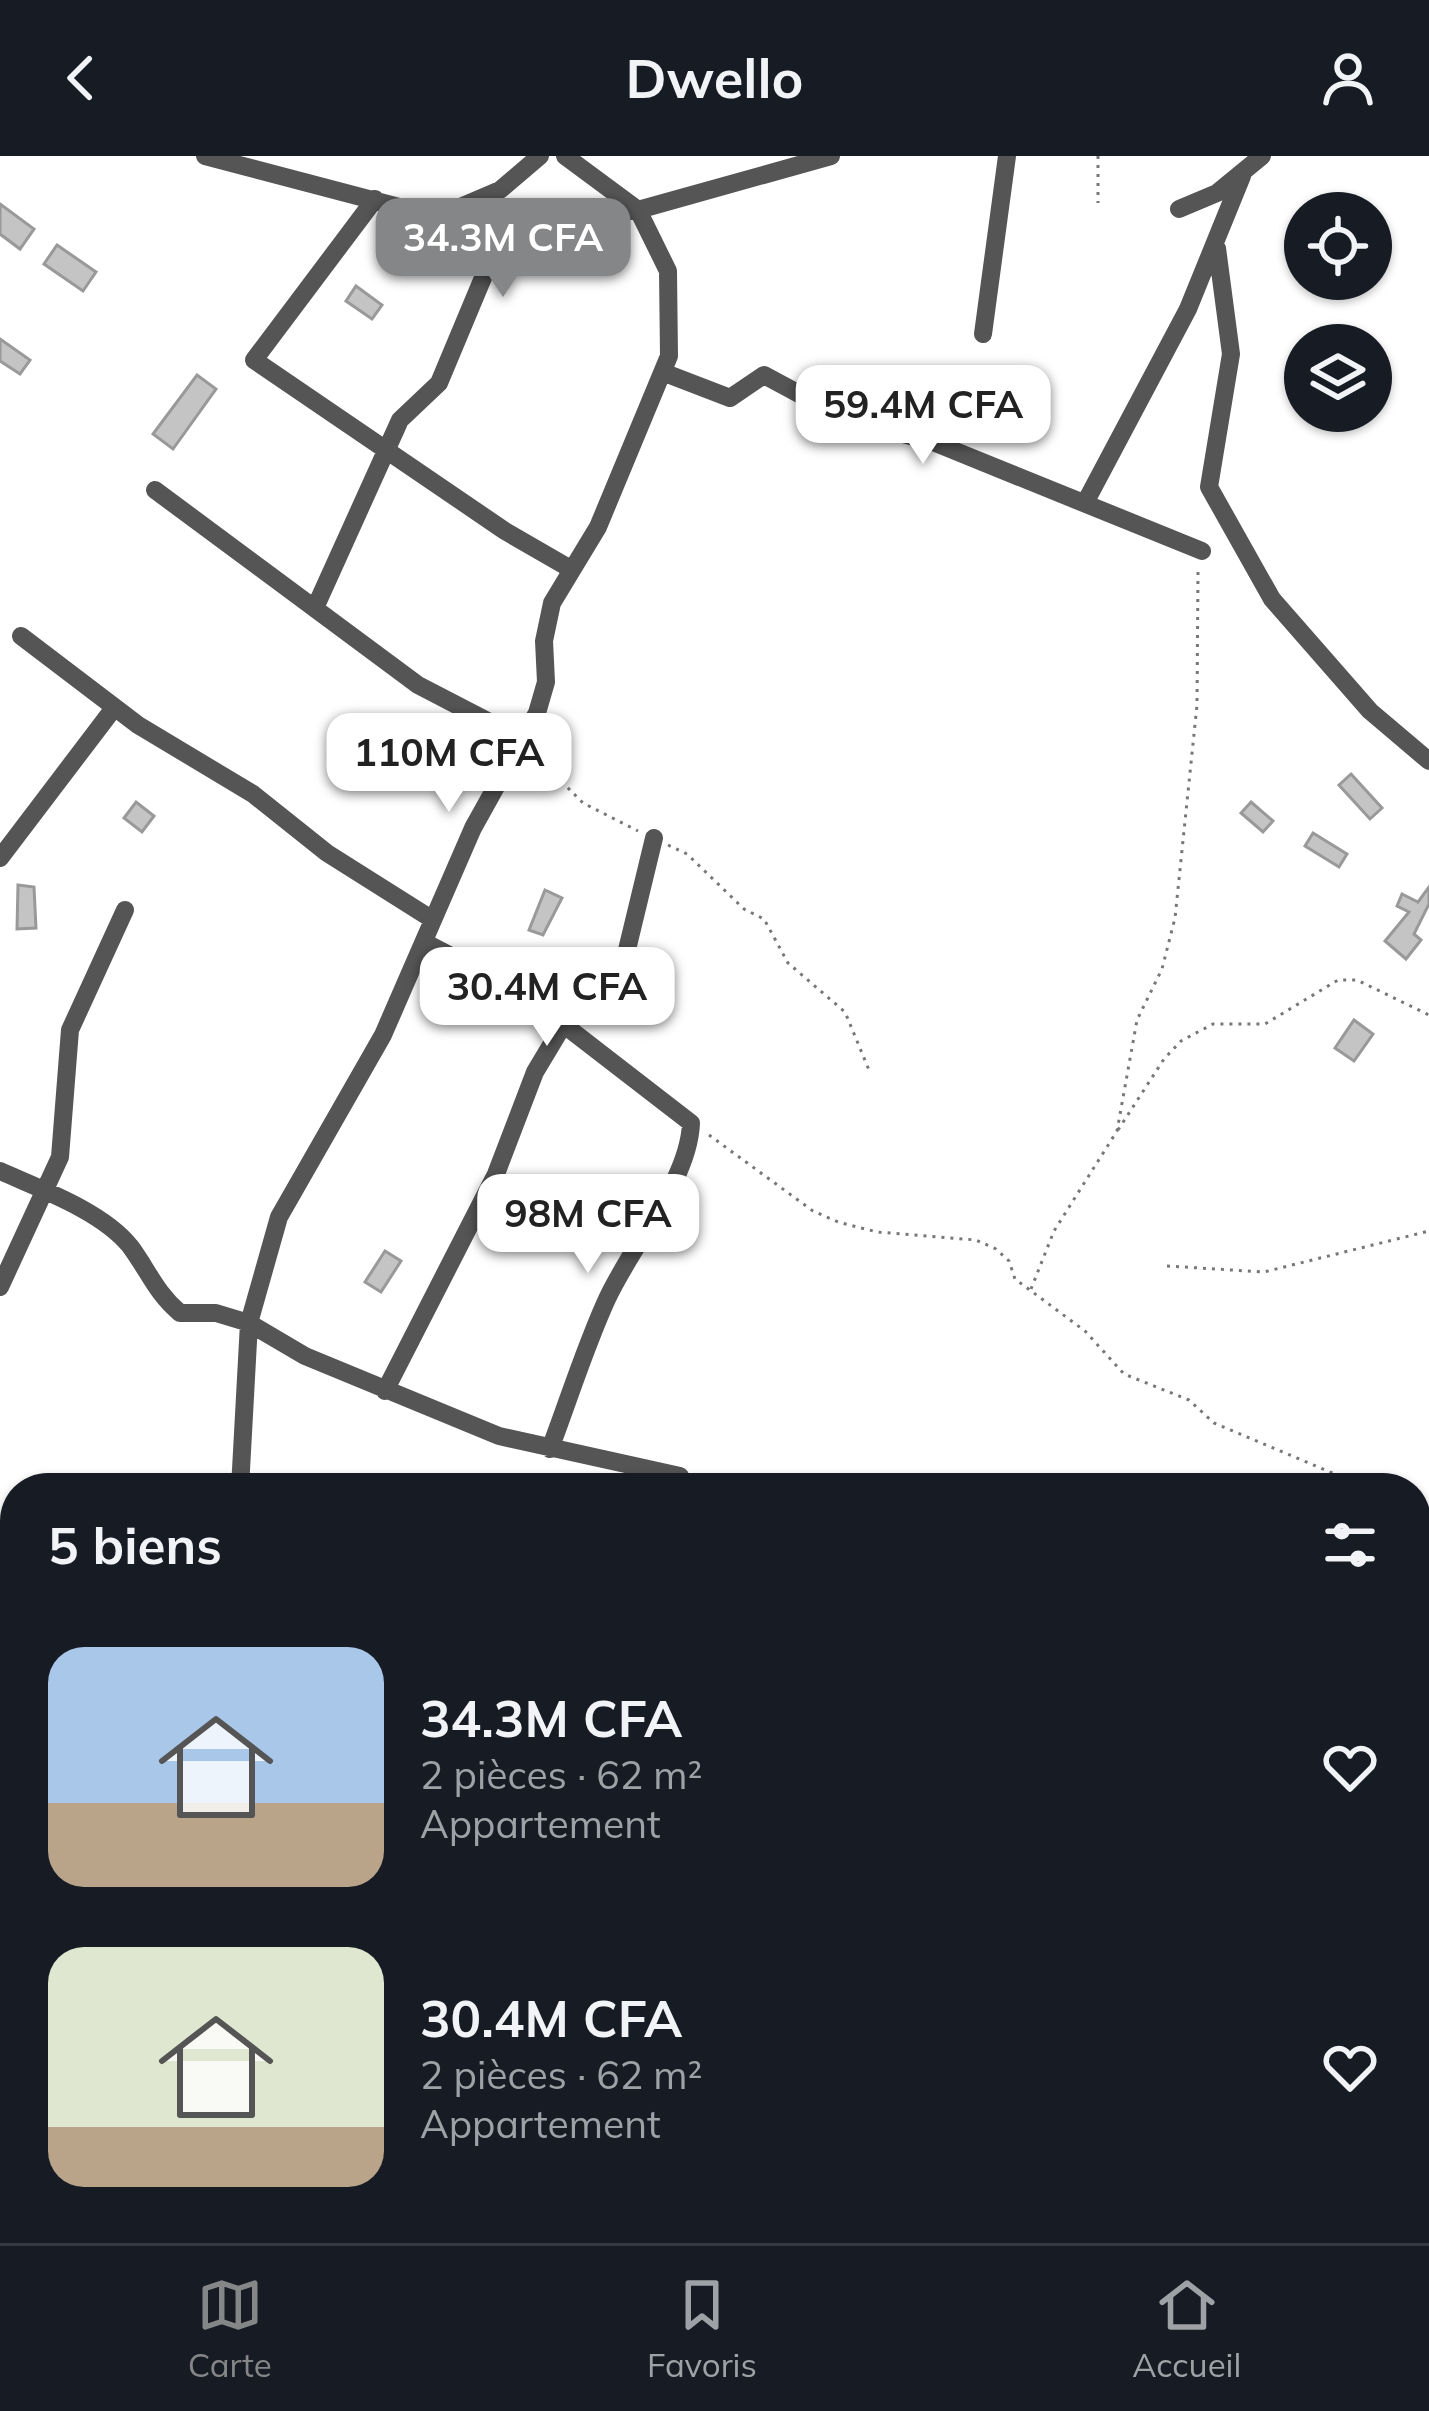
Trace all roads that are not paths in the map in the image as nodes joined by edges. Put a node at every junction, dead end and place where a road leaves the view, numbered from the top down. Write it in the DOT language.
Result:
graph roads {
  1 [pos="205,156"];
  2 [pos="541,156"];
  3 [pos="565,156"];
  4 [pos="831,156"];
  5 [pos="1007,156"];
  6 [pos="1262,156"];
  7 [pos="1242,176"];
  8 [pos="375,199"];
  9 [pos="1179,209"];
  10 [pos="638,211"];
  11 [pos="1217,248"];
  12 [pos="983,334"];
  13 [pos="664,373"];
  14 [pos="387,446"];
  15 [pos="155,490"];
  16 [pos="1085,503"];
  17 [pos="1202,551"];
  18 [pos="569,568"];
  19 [pos="315,608"];
  20 [pos="21,635"];
  21 [pos="114,708"];
  22 [pos="524,740"];
  23 [pos="1429,761"];
  24 [pos="654,838"];
  25 [pos="0,858"];
  26 [pos="125,910"];
  27 [pos="430,919"];
  28 [pos="424,942"];
  29 [pos="562,1027"];
  30 [pos="0,1171"];
  31 [pos="45,1195"];
  32 [pos="0,1287"];
  33 [pos="249,1323"];
  34 [pos="385,1391"];
  35 [pos="550,1449"];
  36 [pos="241,1473"];
  37 [pos="666,1473"];
  1 -- 8 [label="street"];
  2 -- 8 [label="street"];
  3 -- 10 [label="street"];
  4 -- 10 [label="street"];
  5 -- 12 [label="street"];
  6 -- 7 [label="street"];
  7 -- 9 [label="street"];
  7 -- 11 [label="street"];
  8 -- 14 [label="street"];
  10 -- 13 [label="street"];
  10 -- 14 [label="street"];
  11 -- 16 [label="street"];
  11 -- 23 [label="street"];
  13 -- 16 [label="street"];
  13 -- 18 [label="street"];
  14 -- 18 [label="street"];
  14 -- 19 [label="street"];
  15 -- 19 [label="street"];
  16 -- 17 [label="street"];
  18 -- 22 [label="street"];
  19 -- 22 [label="street"];
  20 -- 21 [label="street"];
  21 -- 25 [label="street"];
  21 -- 27 [label="street"];
  22 -- 27 [label="street"];
  24 -- 29 [label="street"];
  26 -- 31 [label="street"];
  27 -- 28 [label="street"];
  28 -- 29 [label="street"];
  28 -- 33 [label="street"];
  29 -- 34 [label="street"];
  29 -- 35 [label="street"];
  30 -- 31 [label="street"];
  31 -- 32 [label="street"];
  31 -- 33 [label="street"];
  33 -- 34 [label="street"];
  33 -- 36 [label="street"];
  34 -- 35 [label="street"];
  35 -- 37 [label="street"];
}
